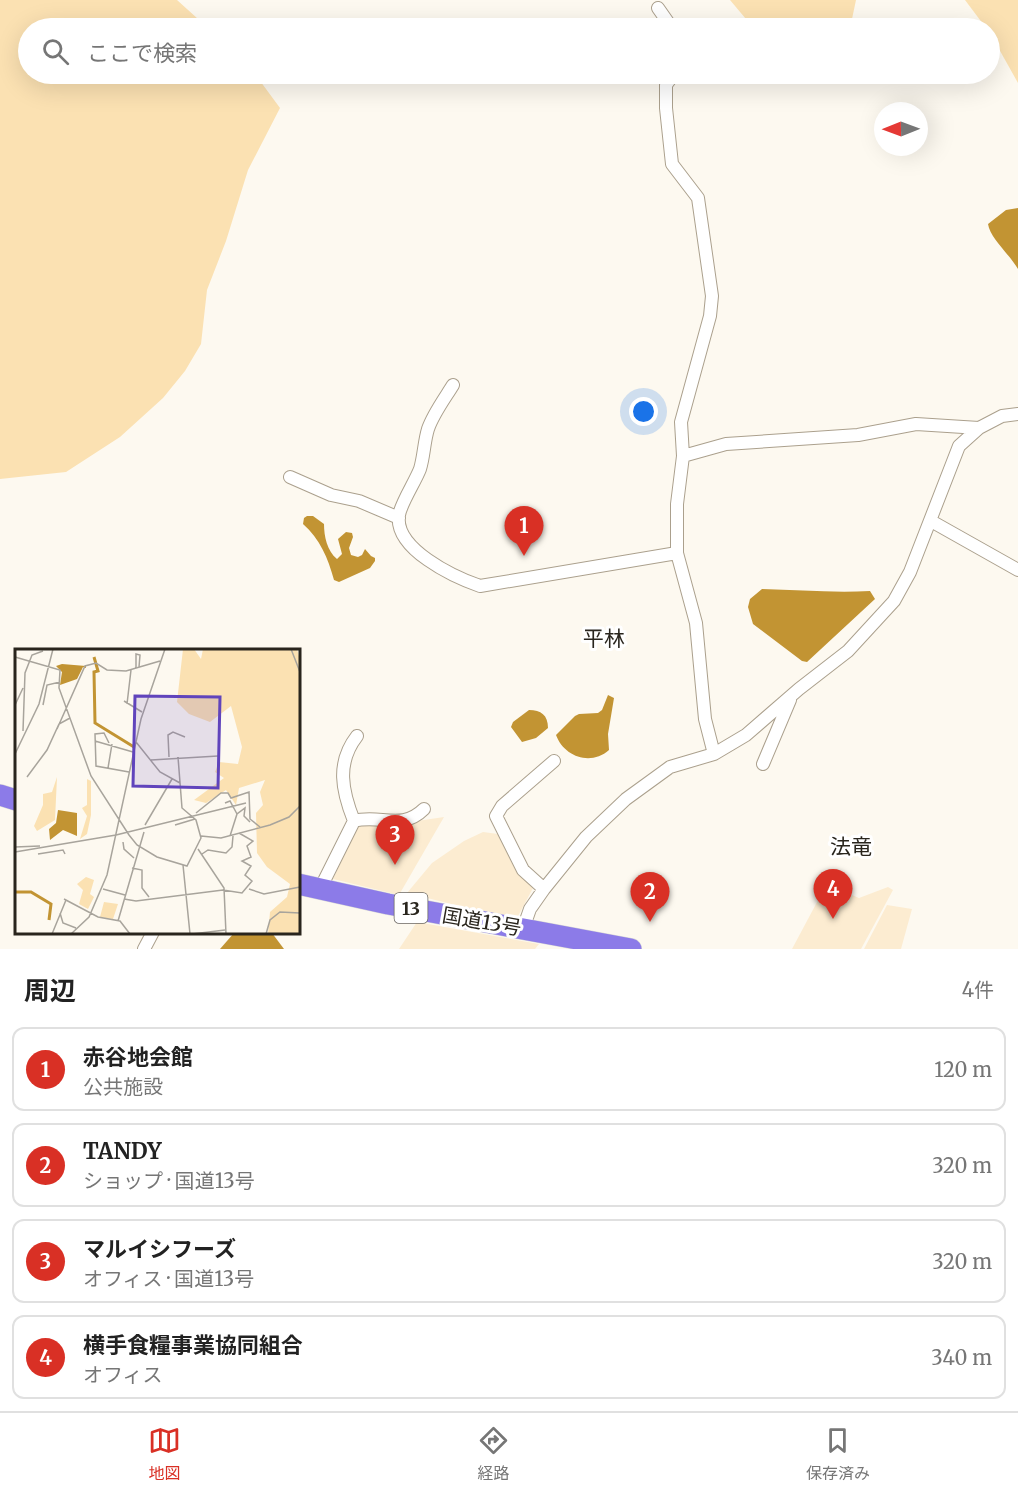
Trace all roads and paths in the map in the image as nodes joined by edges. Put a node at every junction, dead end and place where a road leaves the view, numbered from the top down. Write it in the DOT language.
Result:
graph roads {
  1 [pos="658,8"];
  2 [pos="665,18"];
  3 [pos="667,84"];
  4 [pos="453,385"];
  5 [pos="1018,414"];
  6 [pos="979,428"];
  7 [pos="683,456"];
  8 [pos="290,477"];
  9 [pos="399,518"];
  10 [pos="931,521"];
  11 [pos="677,553"];
  12 [pos="1018,570"];
  13 [pos="791,696"];
  14 [pos="357,736"];
  15 [pos="714,754"];
  16 [pos="554,760"];
  17 [pos="763,765"];
  18 [pos="0,795"];
  19 [pos="15,800"];
  20 [pos="424,808"];
  21 [pos="354,821"];
  22 [pos="300,884"];
  23 [pos="320,889"];
  24 [pos="544,889"];
  25 [pos="524,929"];
  26 [pos="152,934"];
  27 [pos="144,949"];
  28 [pos="630,949"];
  1 -- 2 [label="street"];
  3 -- 7 [label="street"];
  4 -- 9 [label="street"];
  5 -- 6 [label="street"];
  6 -- 7 [label="street"];
  6 -- 10 [label="street"];
  7 -- 11 [label="street"];
  8 -- 9 [label="street"];
  9 -- 11 [label="street"];
  10 -- 12 [label="street"];
  10 -- 13 [label="street"];
  11 -- 15 [label="street"];
  13 -- 15 [label="street"];
  13 -- 17 [label="street"];
  14 -- 21 [label="street"];
  15 -- 24 [label="street"];
  16 -- 24 [label="street"];
  18 -- 19 [label="highway"];
  20 -- 21 [label="street"];
  21 -- 23 [label="street"];
  22 -- 23 [label="highway, 国道13号 / 13"];
  23 -- 25 [label="highway, 国道13号 / 13"];
  24 -- 25 [label="street"];
  25 -- 28 [label="highway, 国道13号 / 13"];
  26 -- 27 [label="street"];
}
